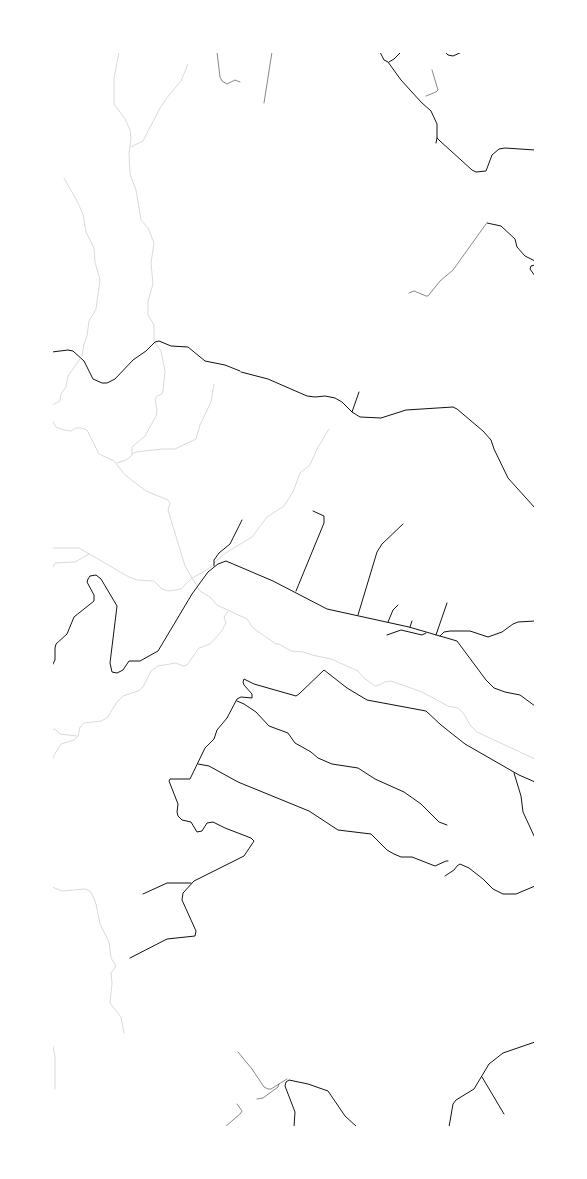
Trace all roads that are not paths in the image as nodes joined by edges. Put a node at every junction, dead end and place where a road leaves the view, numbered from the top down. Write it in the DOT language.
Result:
graph roads {
  1 [pos="380,52"];
  2 [pos="401,52"];
  3 [pos="445,52"];
  4 [pos="462,52"];
  5 [pos="388,62"];
  6 [pos="432,70"];
  7 [pos="426,96"];
  8 [pos="437,138"];
  9 [pos="436,143"];
  10 [pos="535,150"];
  11 [pos="487,223"];
  12 [pos="535,261"];
  13 [pos="535,265"];
  14 [pos="535,276"];
  15 [pos="409,293"];
  16 [pos="52,352"];
  17 [pos="238,369"];
  18 [pos="240,371"];
  19 [pos="359,392"];
  20 [pos="352,412"];
  21 [pos="535,508"];
  22 [pos="313,511"];
  23 [pos="242,520"];
  24 [pos="403,524"];
  25 [pos="214,567"];
  26 [pos="296,591"];
  27 [pos="447,603"];
  28 [pos="398,605"];
  29 [pos="358,616"];
  30 [pos="412,620"];
  31 [pos="535,621"];
  32 [pos="388,622"];
  33 [pos="409,628"];
  34 [pos="426,633"];
  35 [pos="387,635"];
  36 [pos="436,635"];
  37 [pos="440,636"];
  38 [pos="52,666"];
  39 [pos="236,701"];
  40 [pos="535,706"];
  41 [pos="198,764"];
  42 [pos="514,772"];
  43 [pos="535,782"];
  44 [pos="447,825"];
  45 [pos="535,838"];
  46 [pos="448,862"];
  47 [pos="446,876"];
  48 [pos="191,883"];
  49 [pos="535,886"];
  50 [pos="143,894"];
  51 [pos="130,958"];
  52 [pos="535,1042"];
  53 [pos="481,1077"];
  54 [pos="504,1114"];
  55 [pos="294,1127"];
  56 [pos="357,1127"];
  57 [pos="449,1127"];
  1 -- 5 [label="street"];
  2 -- 5 [label="street"];
  3 -- 4 [label="street"];
  5 -- 8 [label="street"];
  6 -- 7 [label="lane"];
  8 -- 9 [label="street"];
  8 -- 10 [label="street"];
  11 -- 12 [label="street"];
  11 -- 15 [label="lane"];
  13 -- 14 [label="street"];
  16 -- 18 [label="street"];
  17 -- 18 [label="street"];
  18 -- 20 [label="street"];
  19 -- 20 [label="street"];
  20 -- 21 [label="street"];
  22 -- 26 [label="street"];
  23 -- 25 [label="street"];
  24 -- 29 [label="street"];
  25 -- 26 [label="street"];
  25 -- 38 [label="street"];
  26 -- 29 [label="street"];
  27 -- 36 [label="street"];
  28 -- 32 [label="street"];
  29 -- 32 [label="street"];
  30 -- 33 [label="street"];
  31 -- 37 [label="street"];
  32 -- 33 [label="street"];
  33 -- 34 [label="street"];
  34 -- 35 [label="street"];
  34 -- 36 [label="street"];
  36 -- 37 [label="street"];
  37 -- 40 [label="street"];
  39 -- 41 [label="street"];
  39 -- 42 [label="street"];
  39 -- 44 [label="street"];
  41 -- 46 [label="street"];
  41 -- 48 [label="street"];
  42 -- 43 [label="street"];
  42 -- 45 [label="street"];
  47 -- 49 [label="street"];
  48 -- 50 [label="street"];
  48 -- 51 [label="street"];
  52 -- 53 [label="street"];
  53 -- 54 [label="street"];
  53 -- 57 [label="street"];
  55 -- 56 [label="street"];
}
